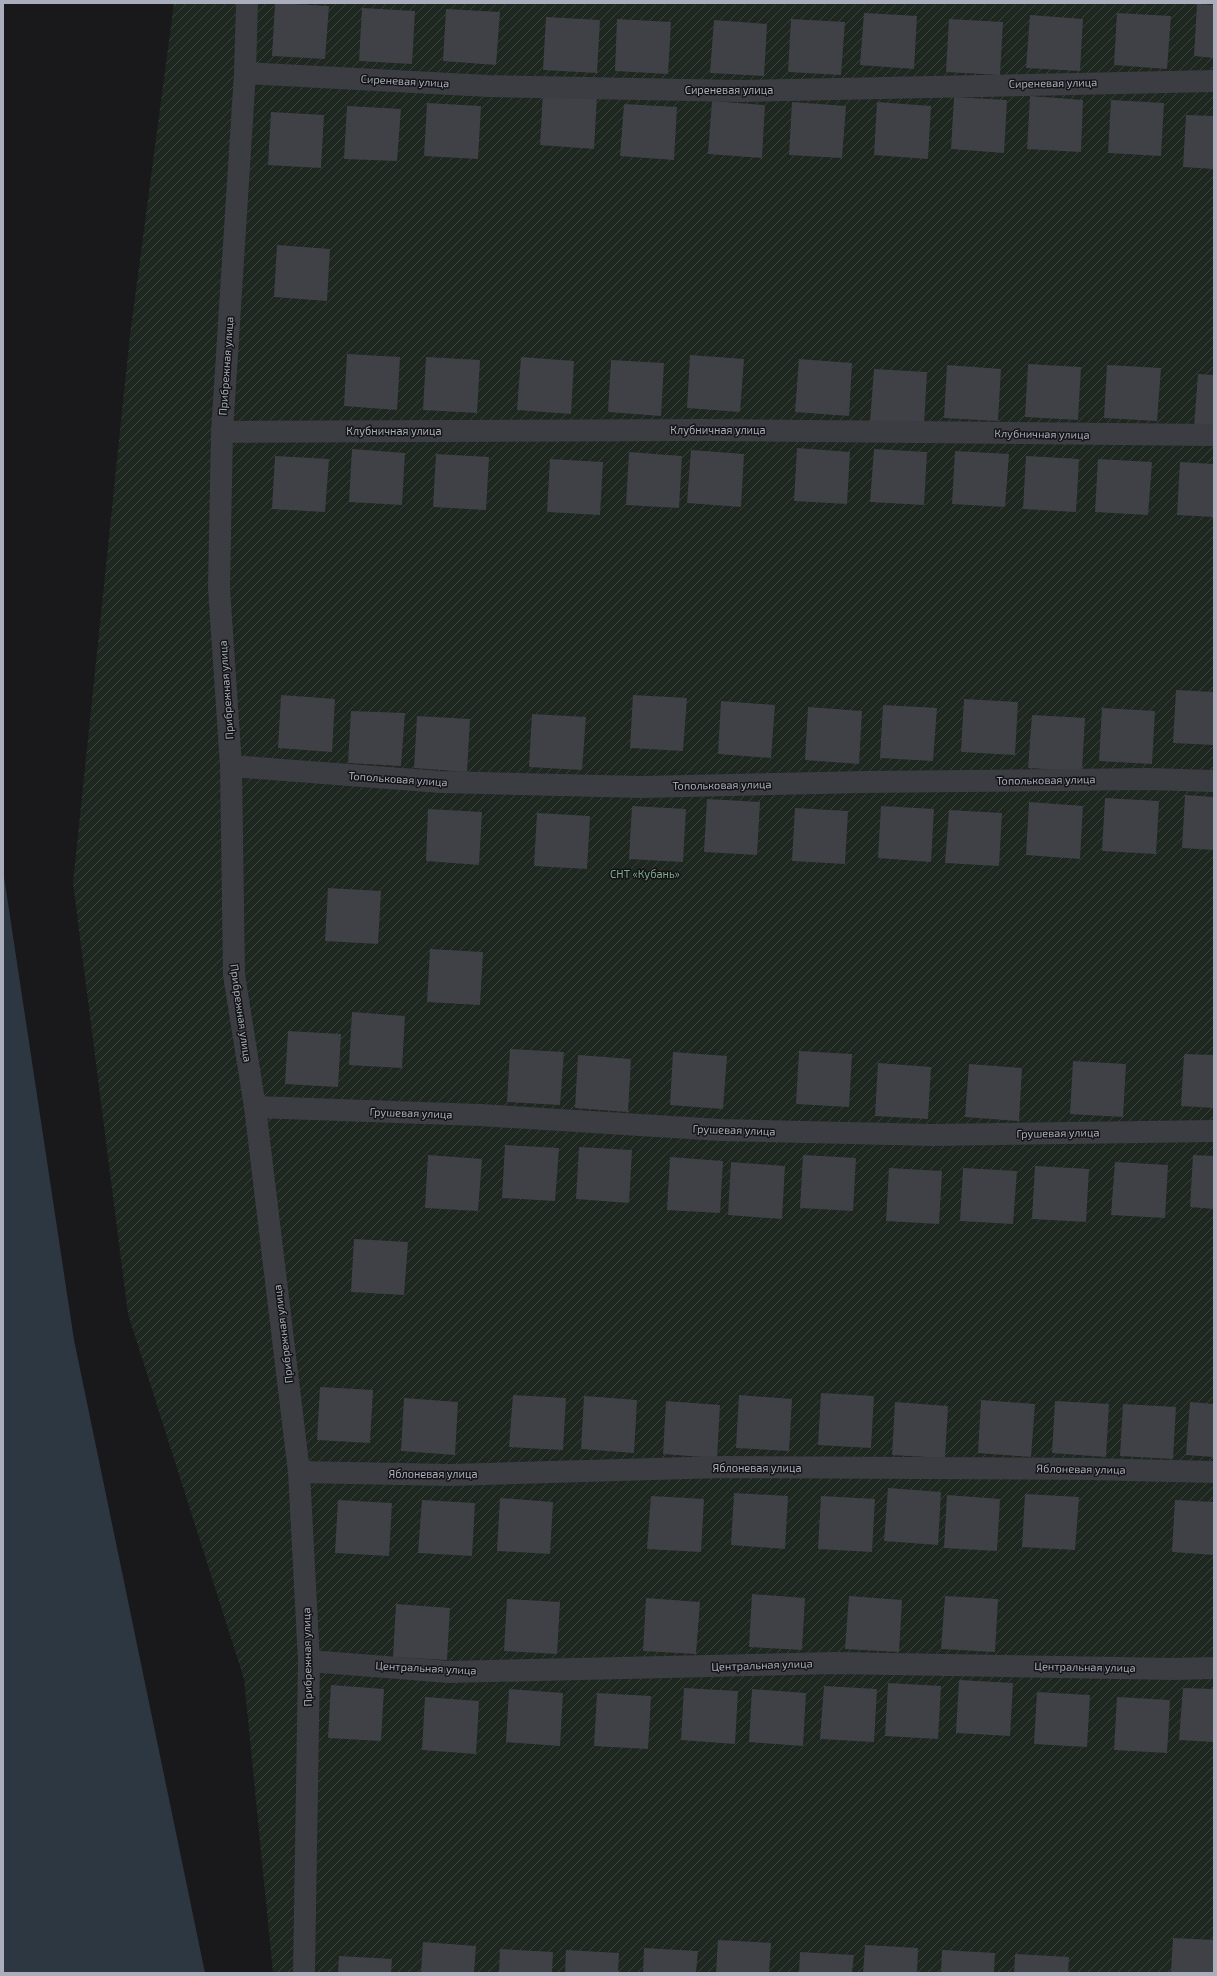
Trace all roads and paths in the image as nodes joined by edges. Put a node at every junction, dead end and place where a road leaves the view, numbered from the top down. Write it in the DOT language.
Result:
graph roads {
  1 [pos="247,3"];
  2 [pos="245,73"];
  3 [pos="1214,81"];
  4 [pos="222,432"];
  5 [pos="1214,435"];
  6 [pos="231,766"];
  7 [pos="1214,781"];
  8 [pos="255,1107"];
  9 [pos="1214,1131"];
  10 [pos="299,1472"];
  11 [pos="1214,1472"];
  12 [pos="309,1662"];
  13 [pos="1214,1668"];
  14 [pos="304,1973"];
  1 -- 2 [label="street, Прибрежная улица"];
  2 -- 3 [label="street, Сиреневая улица"];
  2 -- 4 [label="street, Прибрежная улица"];
  4 -- 5 [label="street, Клубничная улица"];
  4 -- 6 [label="street, Прибрежная улица"];
  6 -- 7 [label="street, Топольковая улица"];
  6 -- 8 [label="street, Прибрежная улица"];
  8 -- 9 [label="street, Грушевая улица"];
  8 -- 10 [label="street, Прибрежная улица"];
  10 -- 11 [label="street, Яблоневая улица"];
  10 -- 12 [label="street, Прибрежная улица"];
  12 -- 13 [label="street, Центральная улица"];
  12 -- 14 [label="street, Прибрежная улица"];
}
